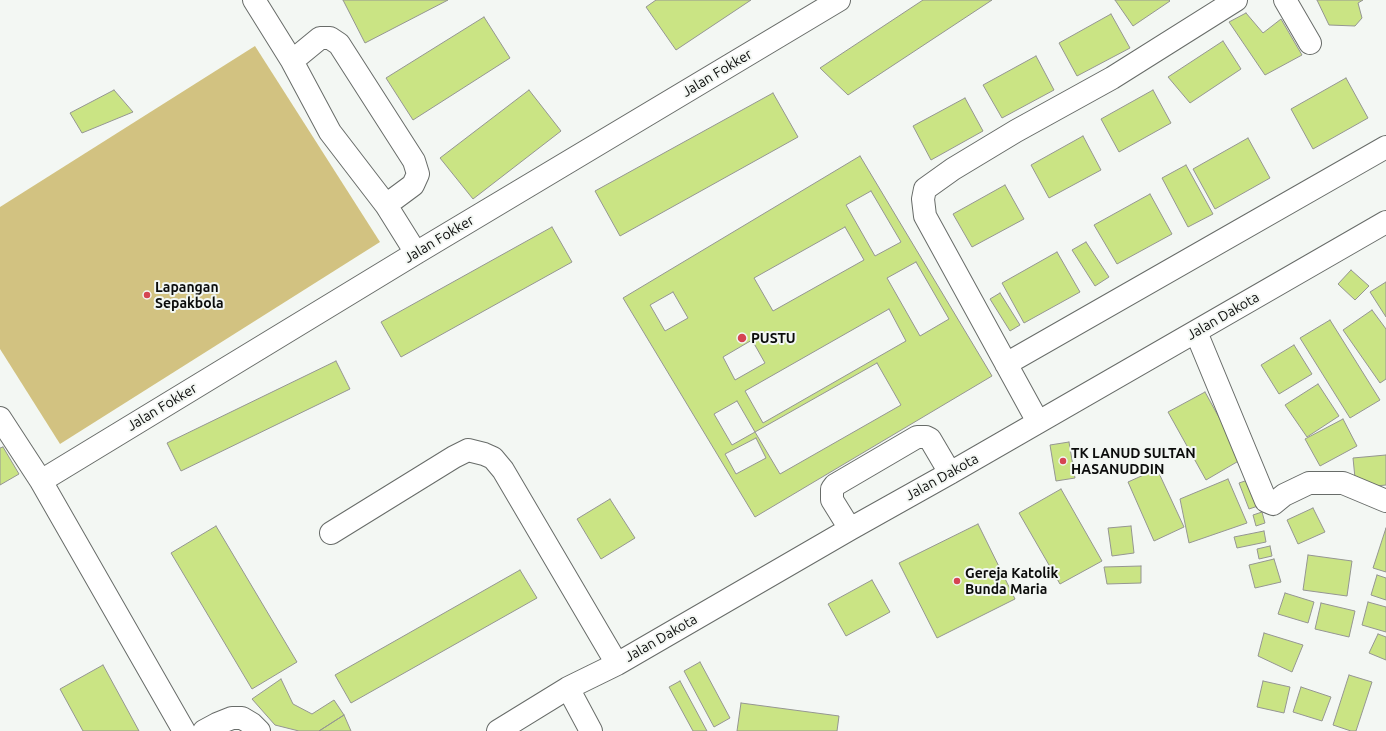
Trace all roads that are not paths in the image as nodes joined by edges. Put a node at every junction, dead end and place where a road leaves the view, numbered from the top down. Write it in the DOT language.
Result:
graph roads {
  1 [pos="254,0"];
  2 [pos="839,0"];
  3 [pos="1236,0"];
  4 [pos="1285,0"];
  5 [pos="1310,43"];
  6 [pos="292,61"];
  7 [pos="1386,147"];
  8 [pos="386,205"];
  9 [pos="1386,222"];
  10 [pos="416,253"];
  11 [pos="1196,332"];
  12 [pos="1006,364"];
  13 [pos="0,418"];
  14 [pos="1038,422"];
  15 [pos="950,473"];
  16 [pos="41,481"];
  17 [pos="1386,501"];
  18 [pos="850,529"];
  19 [pos="331,533"];
  20 [pos="617,664"];
  21 [pos="568,688"];
  22 [pos="184,731"];
  23 [pos="204,731"];
  24 [pos="259,731"];
  25 [pos="498,731"];
  26 [pos="591,731"];
  1 -- 6 [label="street"];
  2 -- 10 [label="street, Jalan Fokker"];
  3 -- 12 [label="street"];
  4 -- 5 [label="street"];
  6 -- 8 [label="street"];
  6 -- 8 [label="street"];
  7 -- 12 [label="street"];
  8 -- 10 [label="street"];
  9 -- 11 [label="street, Jalan Dakota"];
  10 -- 16 [label="street, Jalan Fokker"];
  11 -- 14 [label="street, Jalan Dakota"];
  11 -- 17 [label="street"];
  12 -- 14 [label="street"];
  13 -- 16 [label="street"];
  14 -- 15 [label="street, Jalan Dakota"];
  15 -- 18 [label="street, Jalan Dakota"];
  15 -- 18 [label="street"];
  16 -- 22 [label="street"];
  18 -- 20 [label="street, Jalan Dakota"];
  19 -- 20 [label="street"];
  20 -- 21 [label="street, Jalan Dakota"];
  21 -- 25 [label="street, Jalan Dakota"];
  21 -- 26 [label="street"];
  23 -- 24 [label="street"];
}
